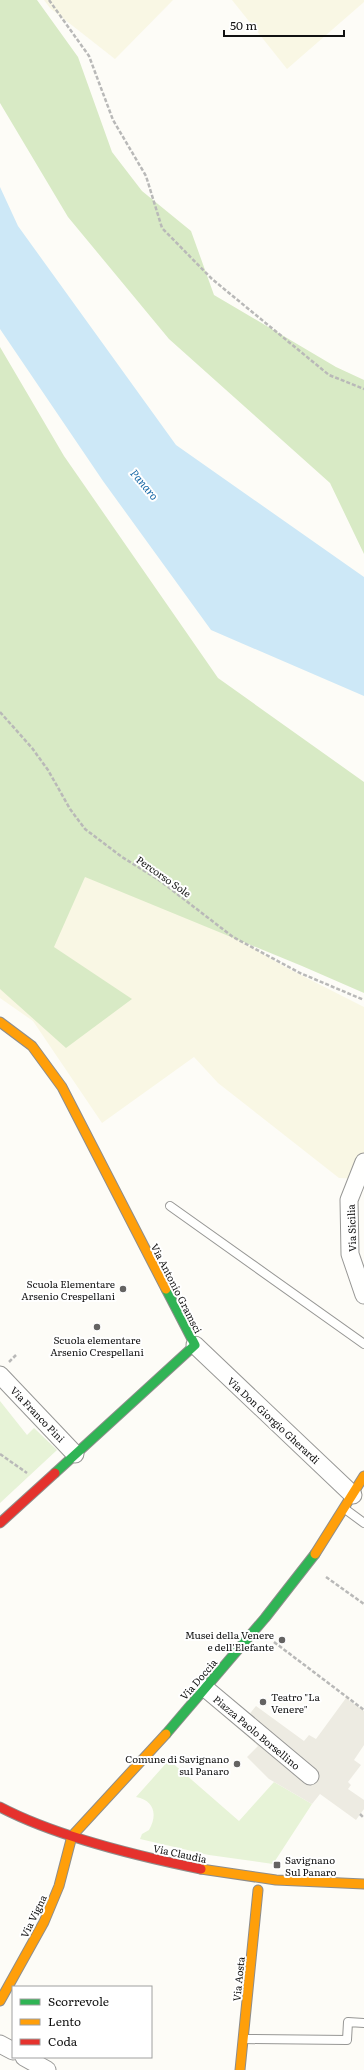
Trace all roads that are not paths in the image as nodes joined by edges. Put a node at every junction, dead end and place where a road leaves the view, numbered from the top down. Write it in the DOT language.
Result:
graph roads {
  1 [pos="0,1022"];
  2 [pos="364,1162"];
  3 [pos="170,1206"];
  4 [pos="364,1295"];
  5 [pos="364,1344"];
  6 [pos="194,1346"];
  7 [pos="0,1375"];
  8 [pos="75,1454"];
  9 [pos="364,1476"];
  10 [pos="348,1501"];
  11 [pos="0,1523"];
  12 [pos="364,1523"];
  13 [pos="205,1688"];
  14 [pos="310,1776"];
  15 [pos="0,1807"];
  16 [pos="72,1836"];
  17 [pos="364,1884"];
  18 [pos="258,1890"];
  19 [pos="0,2001"];
  20 [pos="364,2022"];
  21 [pos="243,2039"];
  22 [pos="0,2044"];
  23 [pos="12,2050"];
  24 [pos="26,2058"];
  25 [pos="47,2070"];
  26 [pos="240,2070"];
  1 -- 6 [label="street, Via Antonio Gramsci"];
  2 -- 4 [label="street, Via Sicilia"];
  3 -- 5 [label="lane"];
  6 -- 8 [label="street, Via Antonio Gramsci"];
  6 -- 10 [label="street, Via Don Giorgio Gherardi"];
  7 -- 8 [label="street, Via Franco Pini"];
  8 -- 11 [label="street, Via Antonio Gramsci"];
  9 -- 10 [label="street, Via Doccia"];
  10 -- 12 [label="lane"];
  10 -- 13 [label="street, Via Doccia"];
  13 -- 14 [label="street, Piazza Paolo Borsellino"];
  13 -- 16 [label="street, Via Doccia"];
  15 -- 16 [label="street, Via Claudia"];
  16 -- 17 [label="street, Via Claudia"];
  16 -- 19 [label="street, Via Vigna"];
  18 -- 21 [label="street, Via Aosta"];
  20 -- 21 [label="lane"];
  21 -- 26 [label="street, Via Aosta"];
  22 -- 23 [label="street"];
  24 -- 25 [label="street"];
}
